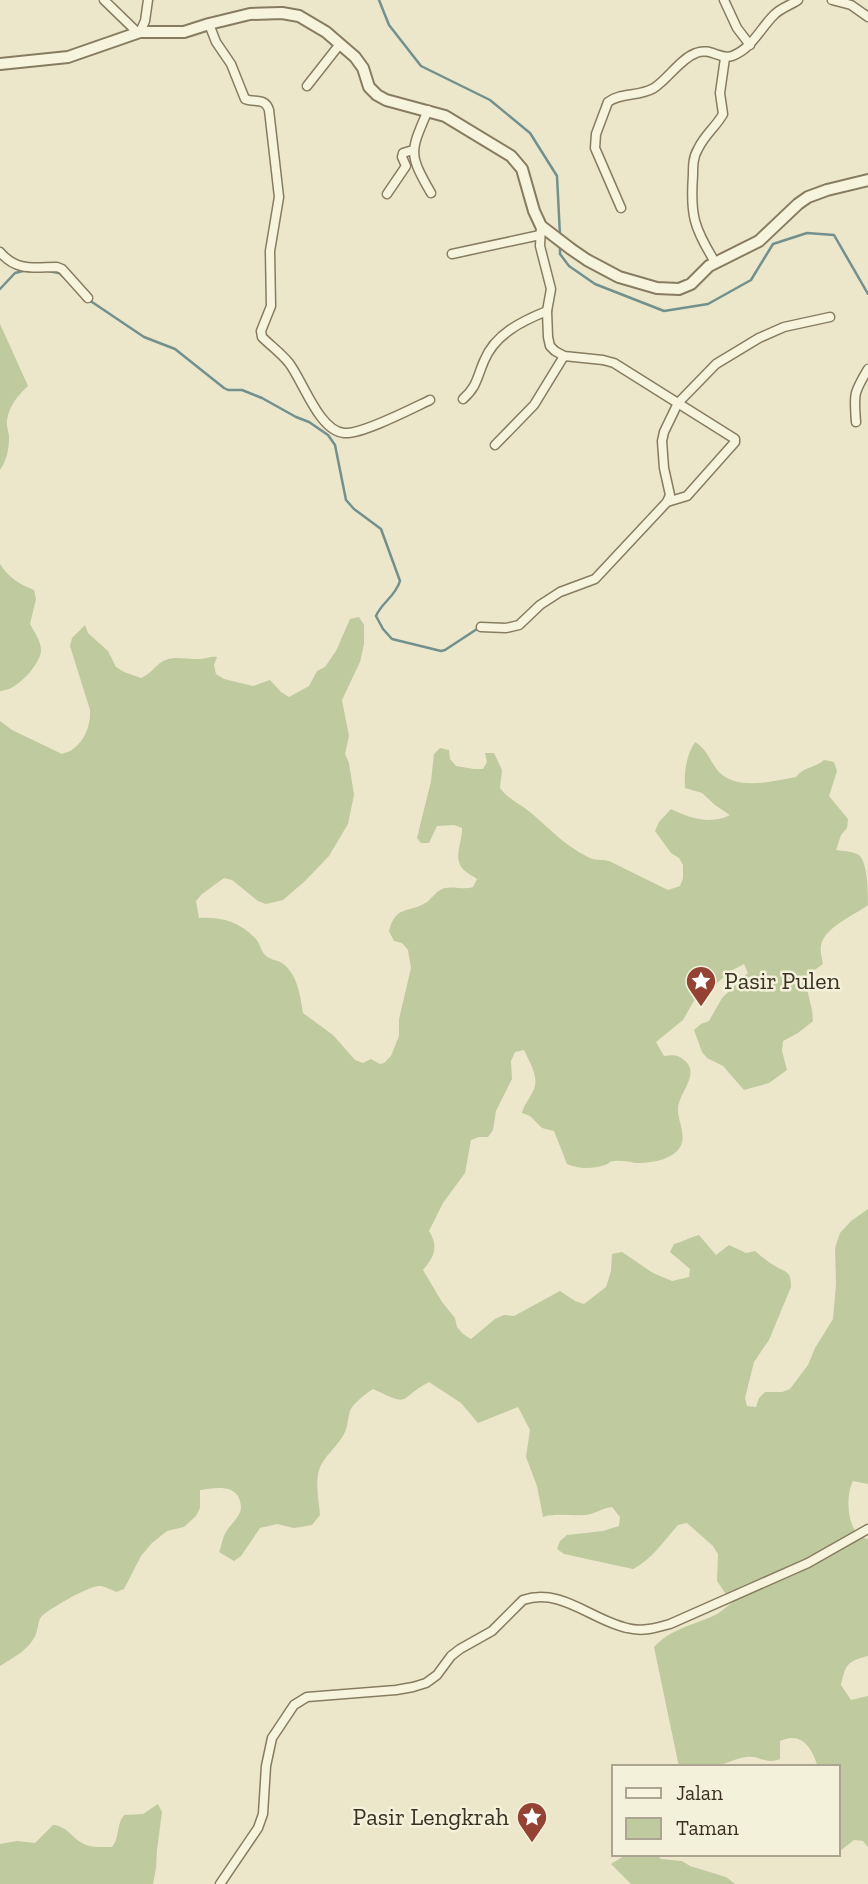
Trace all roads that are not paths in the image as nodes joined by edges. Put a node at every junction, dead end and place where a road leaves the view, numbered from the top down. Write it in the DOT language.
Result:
graph roads {
  1 [pos="104,0"];
  2 [pos="148,0"];
  3 [pos="724,0"];
  4 [pos="798,0"];
  5 [pos="832,0"];
  6 [pos="868,16"];
  7 [pos="209,24"];
  8 [pos="139,32"];
  9 [pos="340,44"];
  10 [pos="750,44"];
  11 [pos="724,58"];
  12 [pos="0,64"];
  13 [pos="307,86"];
  14 [pos="428,110"];
  15 [pos="413,150"];
  16 [pos="868,180"];
  17 [pos="431,193"];
  18 [pos="387,194"];
  19 [pos="621,208"];
  20 [pos="542,230"];
  21 [pos="0,252"];
  22 [pos="452,254"];
  23 [pos="715,262"];
  24 [pos="88,298"];
  25 [pos="547,311"];
  26 [pos="830,317"];
  27 [pos="564,356"];
  28 [pos="868,369"];
  29 [pos="463,399"];
  30 [pos="430,400"];
  31 [pos="677,402"];
  32 [pos="856,422"];
  33 [pos="495,445"];
  34 [pos="667,502"];
  35 [pos="481,627"];
  36 [pos="868,1528"];
  37 [pos="219,1884"];
  1 -- 8 [label="street"];
  2 -- 8 [label="street"];
  3 -- 10 [label="street"];
  4 -- 10 [label="street"];
  5 -- 6 [label="street"];
  7 -- 8 [label="street"];
  7 -- 9 [label="street"];
  7 -- 30 [label="street"];
  8 -- 12 [label="street"];
  9 -- 13 [label="street"];
  9 -- 14 [label="street"];
  10 -- 11 [label="street"];
  11 -- 19 [label="street"];
  11 -- 23 [label="street"];
  14 -- 15 [label="street"];
  14 -- 20 [label="street"];
  15 -- 17 [label="street"];
  15 -- 18 [label="street"];
  16 -- 23 [label="street"];
  20 -- 22 [label="street"];
  20 -- 23 [label="street"];
  20 -- 25 [label="street"];
  21 -- 24 [label="street"];
  25 -- 27 [label="street"];
  25 -- 29 [label="street"];
  26 -- 31 [label="street"];
  27 -- 31 [label="street"];
  27 -- 33 [label="street"];
  28 -- 32 [label="street"];
  31 -- 34 [label="street"];
  31 -- 34 [label="street"];
  34 -- 35 [label="street"];
  36 -- 37 [label="street"];
}
